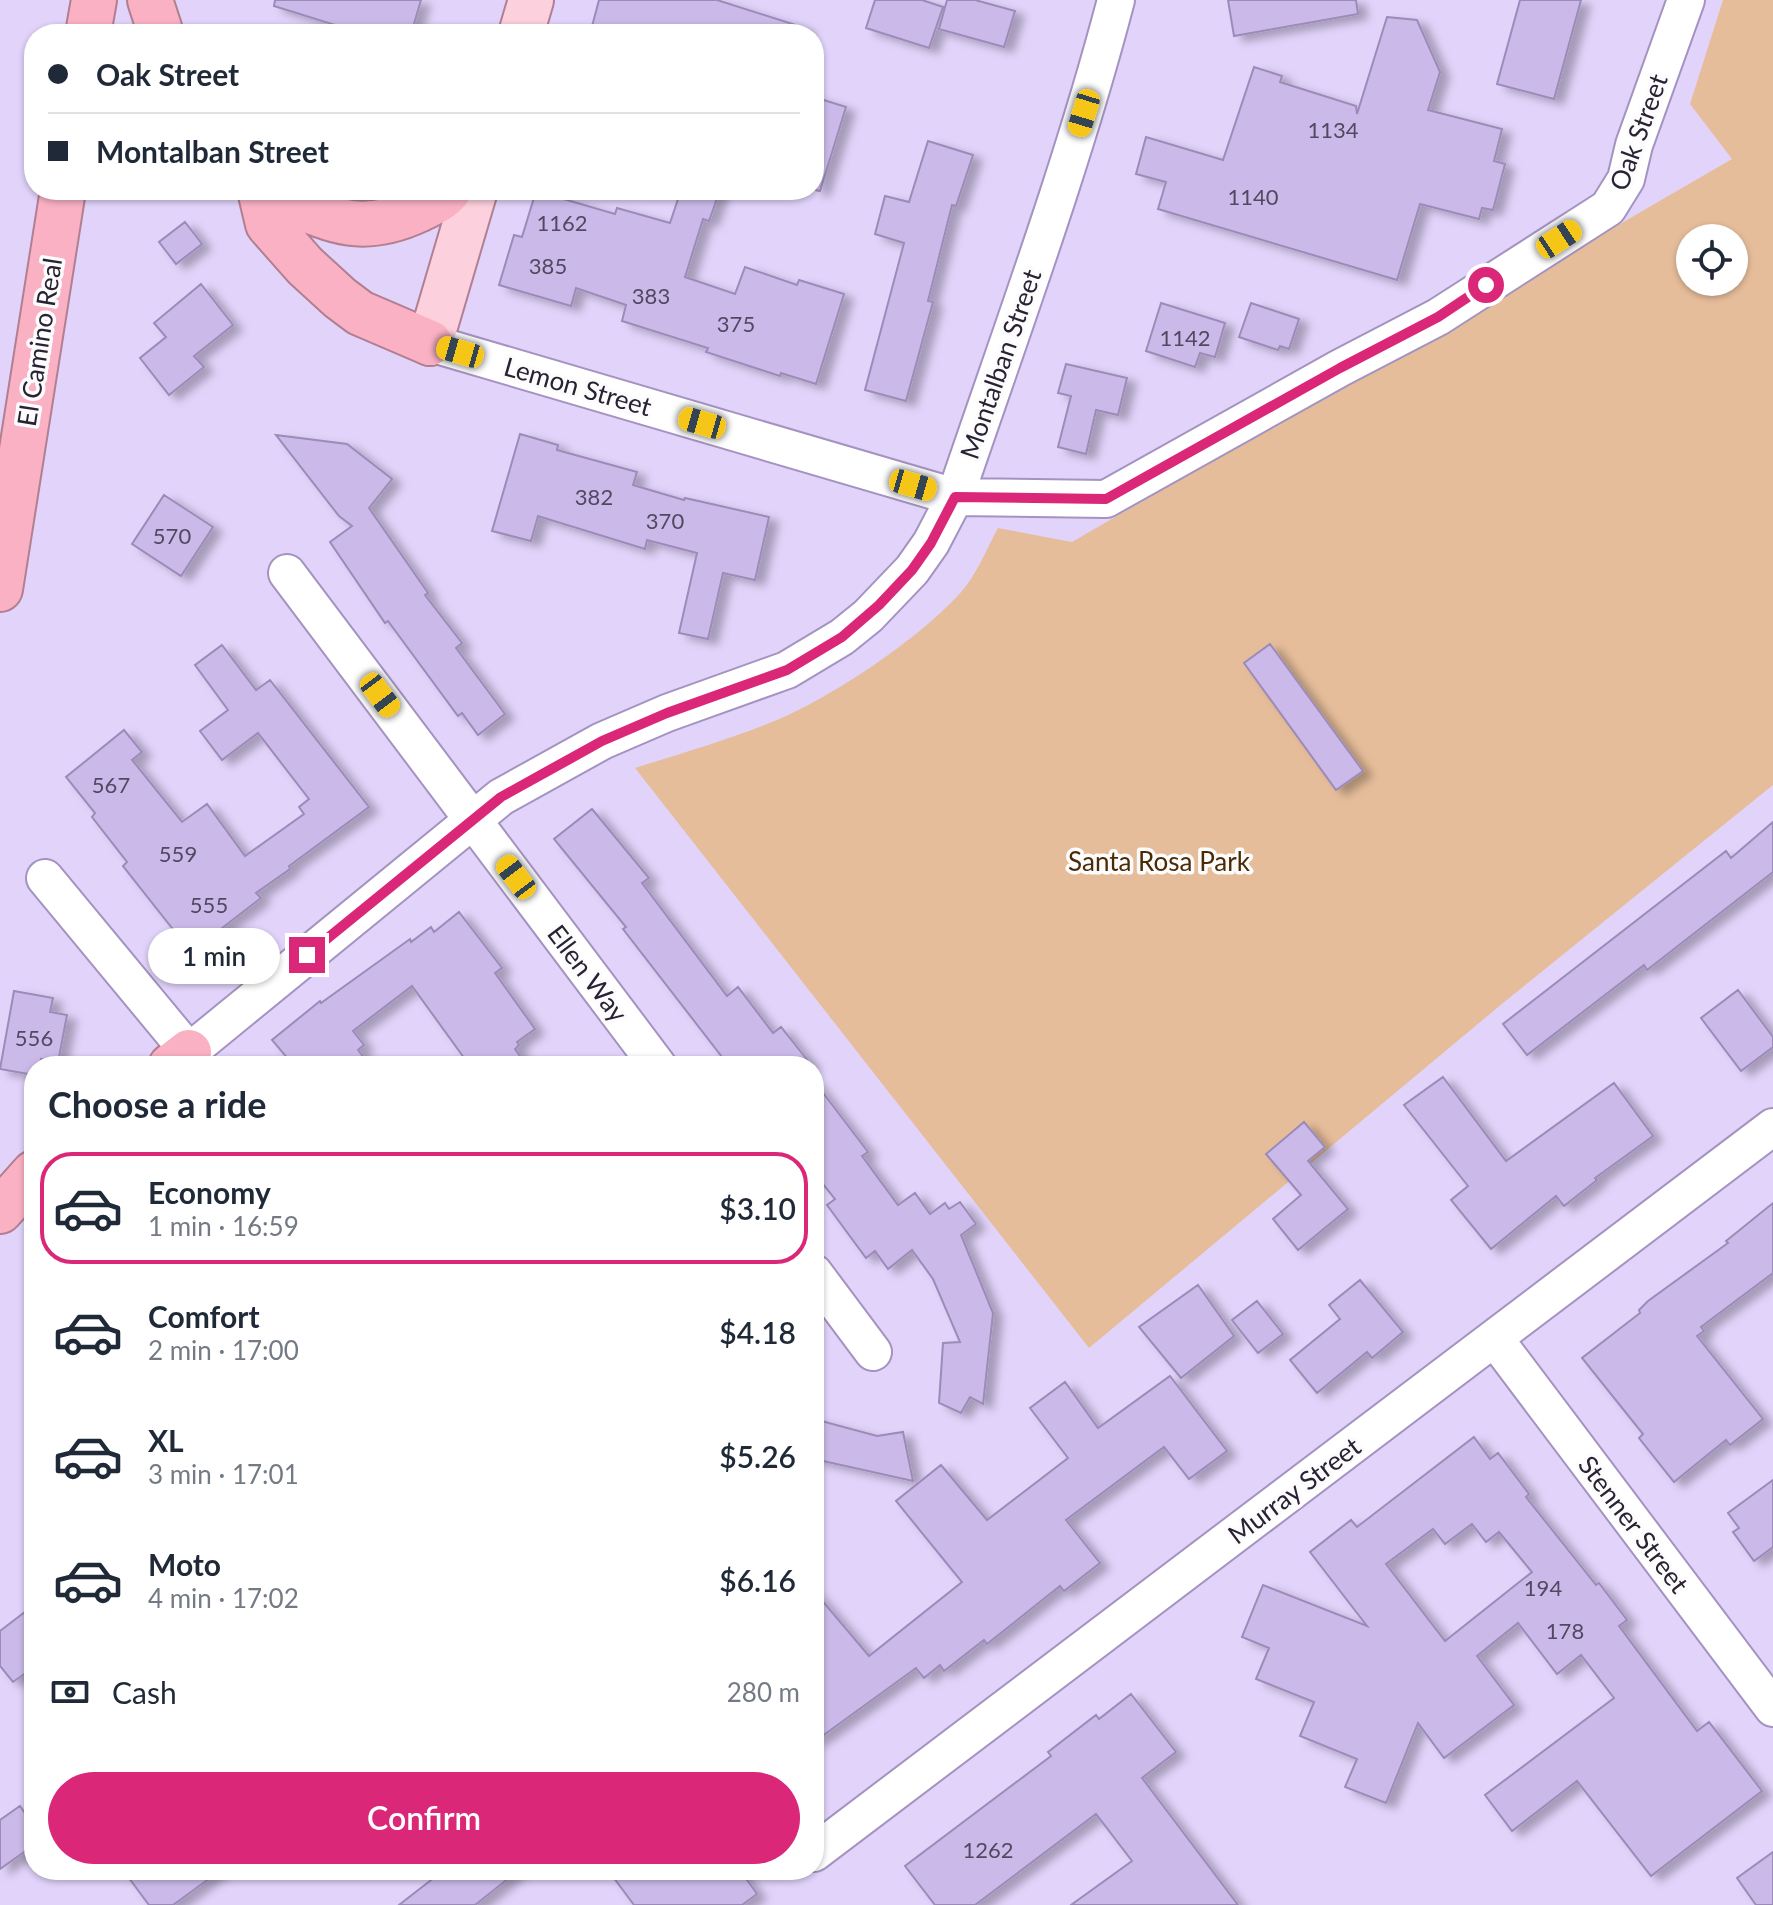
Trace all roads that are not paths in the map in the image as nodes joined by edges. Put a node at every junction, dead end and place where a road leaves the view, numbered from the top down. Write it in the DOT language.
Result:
graph roads {
  1 [pos="94,0"];
  2 [pos="150,0"];
  3 [pos="531,0"];
  4 [pos="1116,0"];
  5 [pos="1686,0"];
  6 [pos="90,24"];
  7 [pos="158,24"];
  8 [pos="524,24"];
  9 [pos="61,200"];
  10 [pos="264,200"];
  11 [pos="283,200"];
  12 [pos="440,200"];
  13 [pos="472,200"];
  14 [pos="430,343"];
  15 [pos="955,497"];
  16 [pos="287,573"];
  17 [pos="0,589"];
  18 [pos="473,819"];
  19 [pos="45,878"];
  20 [pos="182,1056"];
  21 [pos="192,1056"];
  22 [pos="651,1056"];
  23 [pos="1773,1127"];
  24 [pos="24,1184"];
  25 [pos="0,1211"];
  26 [pos="824,1286"];
  27 [pos="1495,1339"];
  28 [pos="873,1352"];
  29 [pos="1773,1708"];
  30 [pos="824,1845"];
  1 -- 6 [label="highway"];
  2 -- 7 [label="highway"];
  3 -- 8 [label="main road"];
  4 -- 15 [label="street, Montalban Street"];
  5 -- 15 [label="street, Oak Street"];
  9 -- 17 [label="highway, El Camino Real"];
  10 -- 14 [label="highway"];
  11 -- 12 [label="highway"];
  13 -- 14 [label="main road"];
  14 -- 15 [label="street, Lemon Street"];
  15 -- 18 [label="street, Montalban Street"];
  16 -- 18 [label="street, Ellen Way"];
  18 -- 21 [label="street, Montalban Street"];
  18 -- 22 [label="street, Ellen Way"];
  19 -- 20 [label="street"];
  23 -- 27 [label="street, Murray Street"];
  24 -- 25 [label="highway"];
  26 -- 28 [label="street"];
  27 -- 29 [label="street, Stenner Street"];
  27 -- 30 [label="street, Murray Street"];
}
